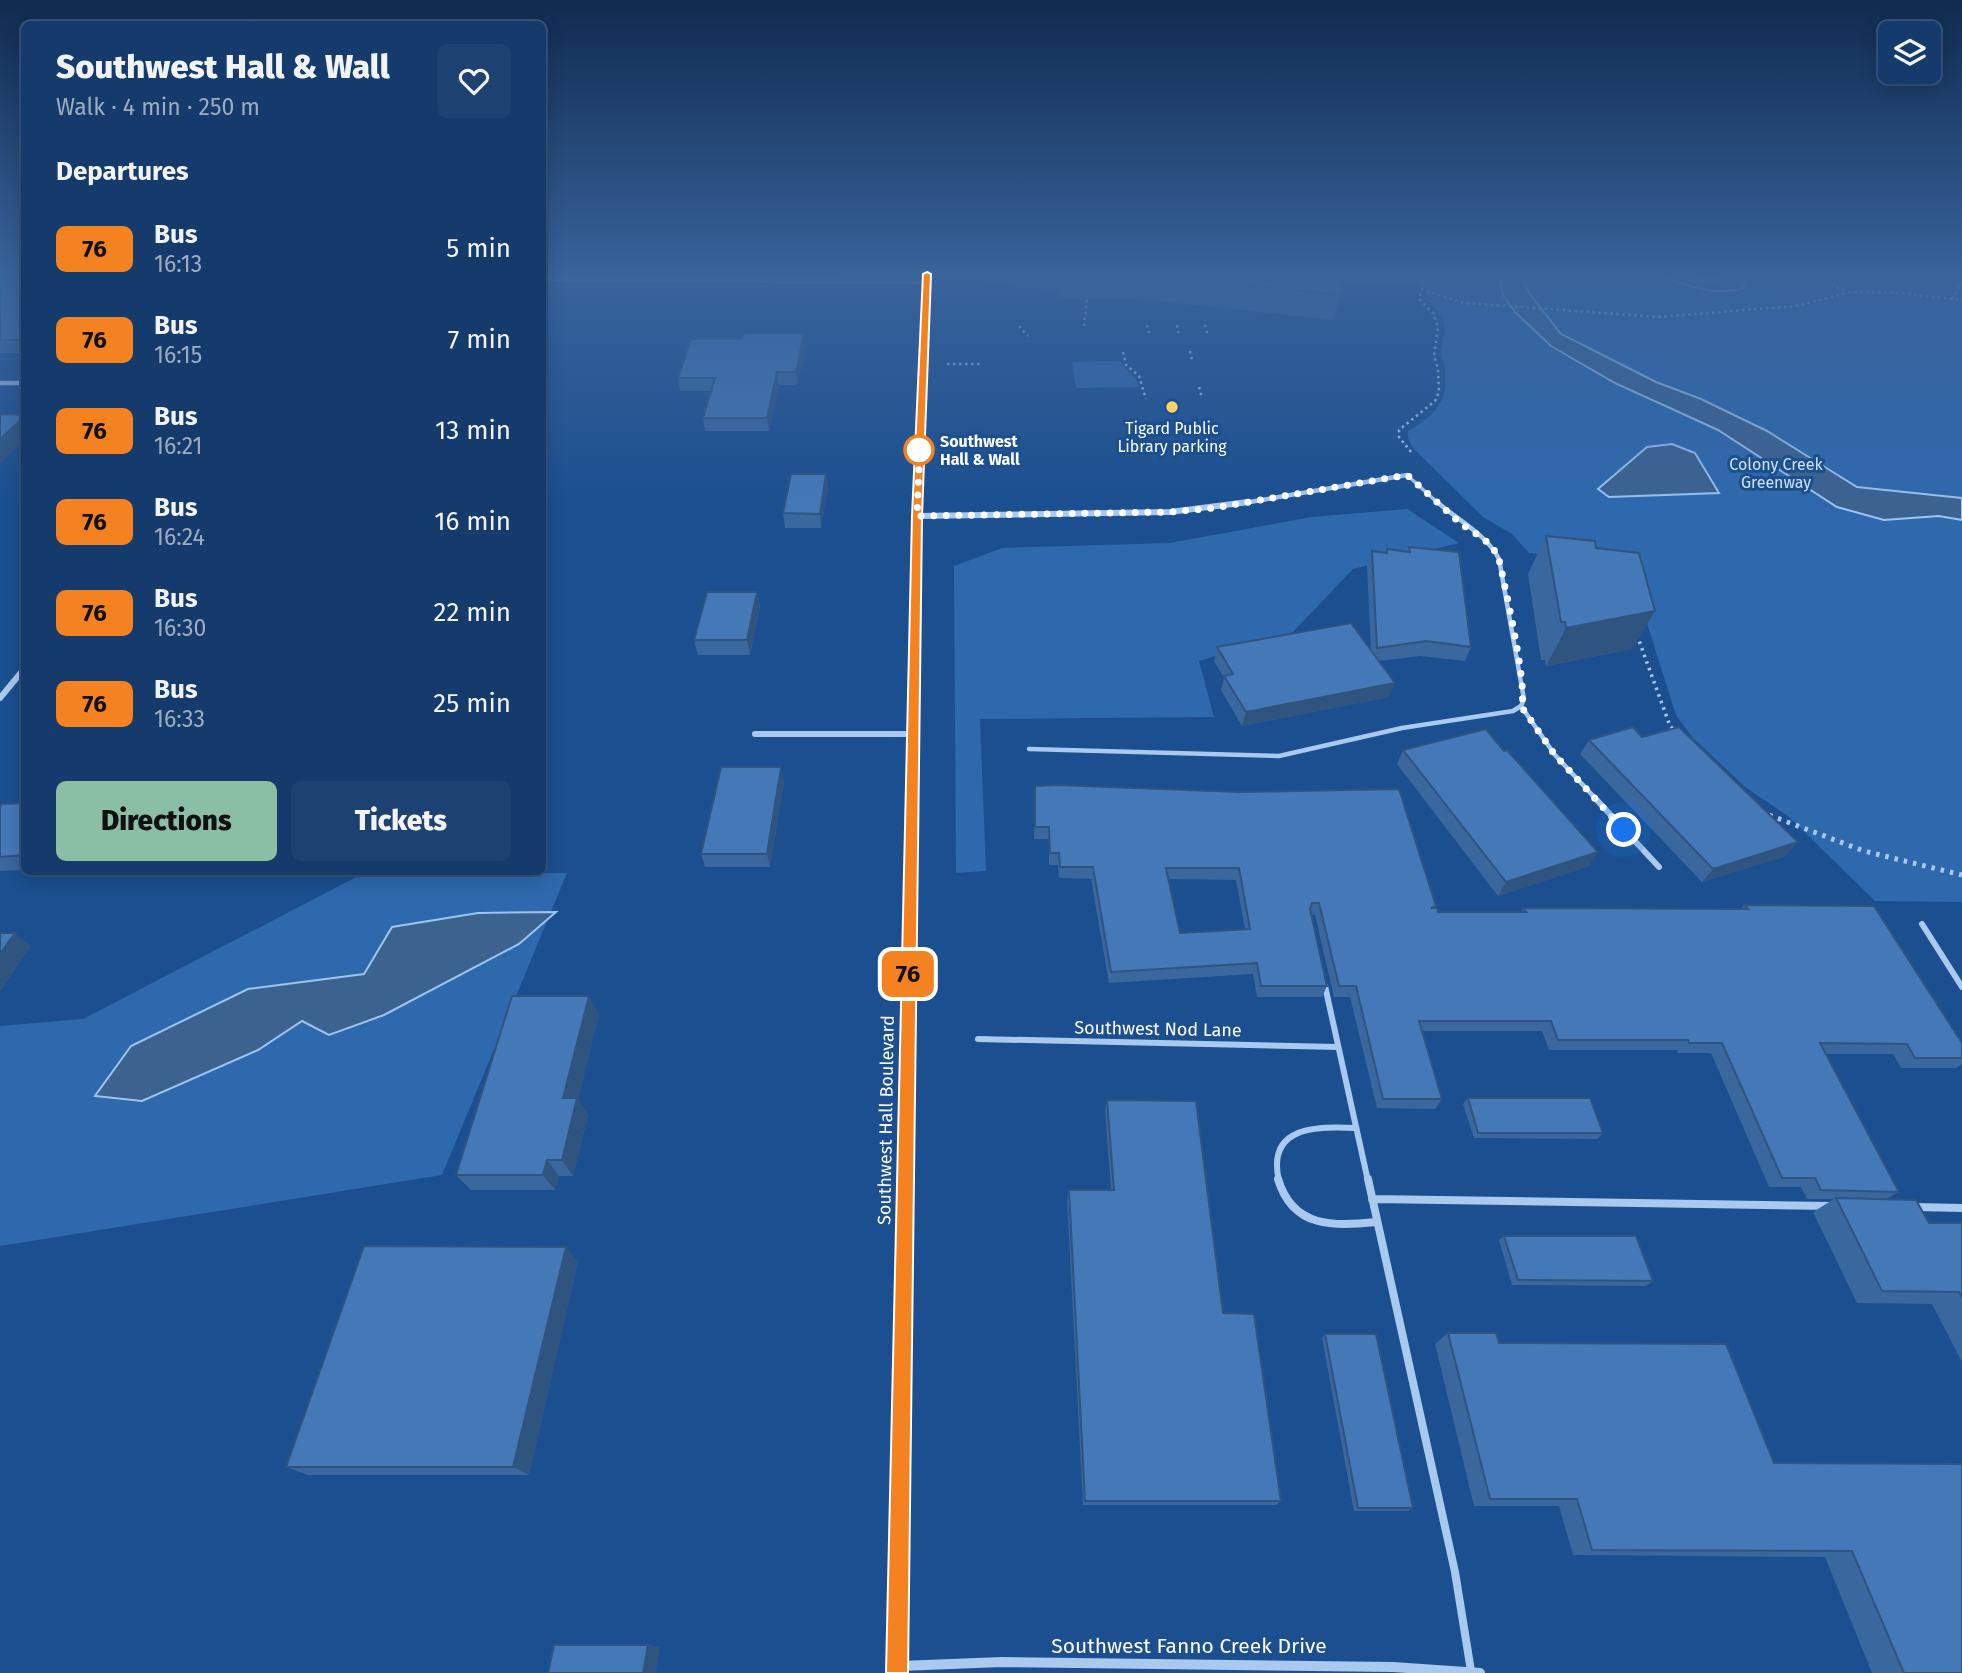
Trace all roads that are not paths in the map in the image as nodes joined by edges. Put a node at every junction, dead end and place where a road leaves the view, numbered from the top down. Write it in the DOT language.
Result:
graph roads {
  1 [pos="923,352"];
  2 [pos="0,383"];
  3 [pos="21,383"];
  4 [pos="1407,475"];
  5 [pos="917,516"];
  6 [pos="21,673"];
  7 [pos="0,698"];
  8 [pos="1521,706"];
  9 [pos="755,734"];
  10 [pos="913,734"];
  11 [pos="1029,749"];
  12 [pos="1659,867"];
  13 [pos="1922,924"];
  14 [pos="1324,983"];
  15 [pos="1962,987"];
  16 [pos="978,1040"];
  17 [pos="1338,1047"];
  18 [pos="1355,1128"];
  19 [pos="1372,1199"];
  20 [pos="1845,1206"];
  21 [pos="1901,1207"];
  22 [pos="1962,1208"];
  23 [pos="1377,1223"];
  24 [pos="897,1670"];
  25 [pos="1475,1672"];
  1 -- 5 [label="main road, Southwest Hall Boulevard"];
  2 -- 3 [label="street"];
  4 -- 5 [label="street"];
  4 -- 8 [label="lane"];
  5 -- 10 [label="main road, Southwest Hall Boulevard"];
  6 -- 7 [label="street"];
  8 -- 11 [label="lane"];
  8 -- 12 [label="lane"];
  9 -- 10 [label="street"];
  10 -- 24 [label="main road, Southwest Hall Boulevard"];
  13 -- 15 [label="lane"];
  14 -- 17 [label="lane"];
  16 -- 17 [label="lane, Southwest Nod Lane"];
  17 -- 18 [label="lane"];
  18 -- 19 [label="lane"];
  18 -- 23 [label="lane"];
  19 -- 20 [label="lane"];
  19 -- 23 [label="lane"];
  21 -- 22 [label="lane"];
  23 -- 25 [label="lane"];
  24 -- 25 [label="street, Southwest Fanno Creek Drive"];
}
